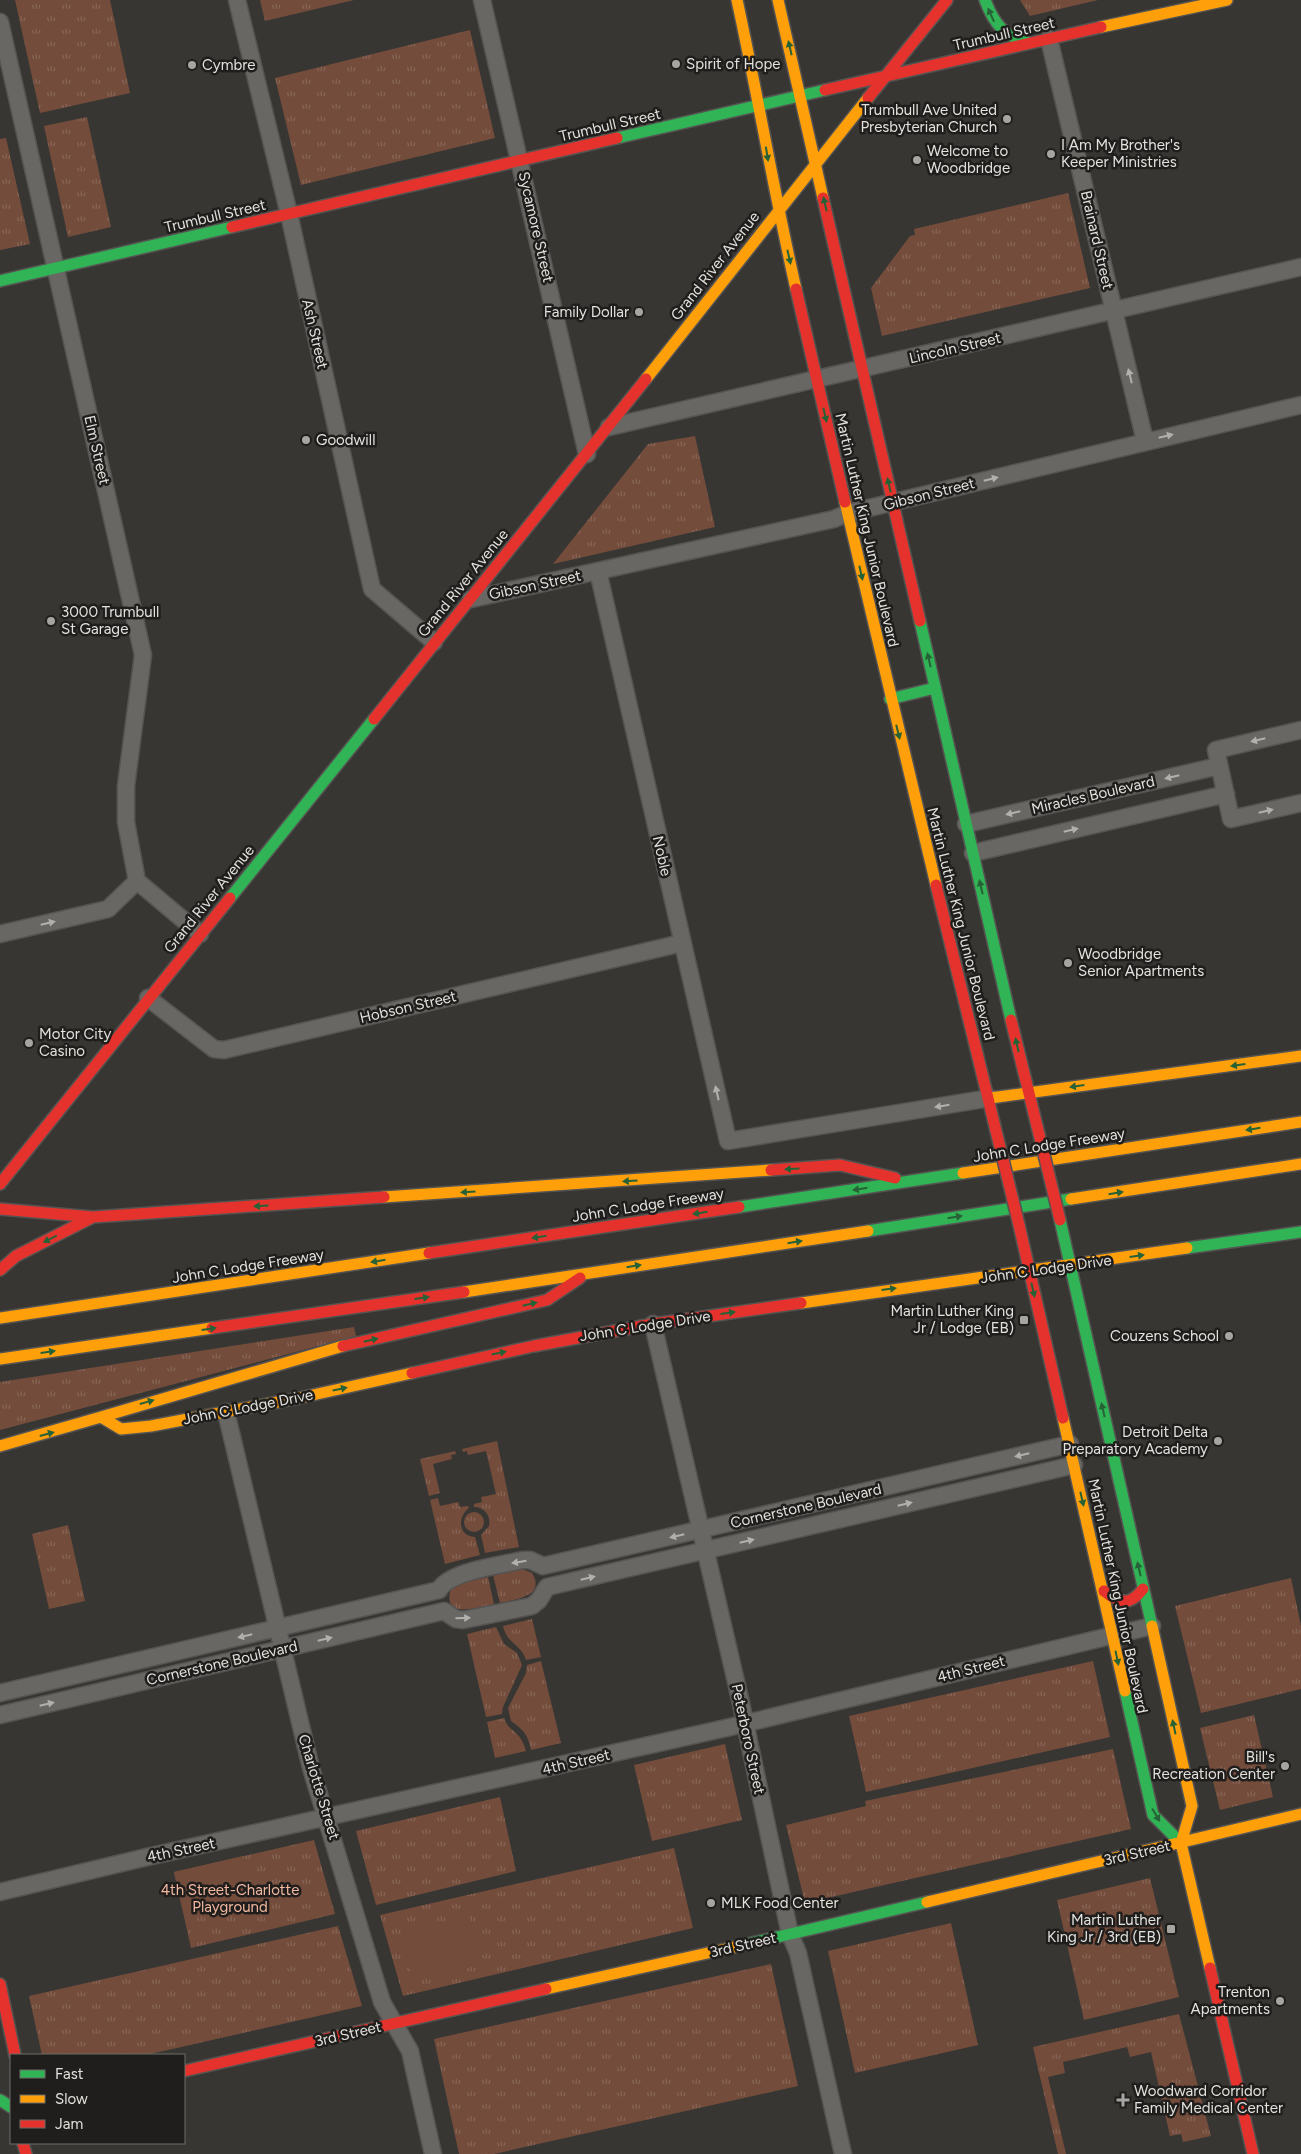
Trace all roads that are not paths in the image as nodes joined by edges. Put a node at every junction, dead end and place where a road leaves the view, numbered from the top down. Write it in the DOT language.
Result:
graph roads {
  1 [pos="237,0"];
  2 [pos="482,0"];
  3 [pos="737,0"];
  4 [pos="778,0"];
  5 [pos="947,0"];
  6 [pos="985,0"];
  7 [pos="1227,0"];
  8 [pos="0,22"];
  9 [pos="1049,39"];
  10 [pos="1029,43"];
  11 [pos="883,77"];
  12 [pos="800,96"];
  13 [pos="760,106"];
  14 [pos="521,161"];
  15 [pos="816,164"];
  16 [pos="778,209"];
  17 [pos="289,214"];
  18 [pos="1301,267"];
  19 [pos="57,268"];
  20 [pos="0,281"];
  21 [pos="1114,310"];
  22 [pos="863,370"];
  23 [pos="817,379"];
  24 [pos="1301,405"];
  25 [pos="609,427"];
  26 [pos="1146,441"];
  27 [pos="587,454"];
  28 [pos="893,503"];
  29 [pos="848,514"];
  30 [pos="598,571"];
  31 [pos="470,599"];
  32 [pos="434,642"];
  33 [pos="935,688"];
  34 [pos="890,698"];
  35 [pos="1301,730"];
  36 [pos="1217,758"];
  37 [pos="1226,794"];
  38 [pos="1301,803"];
  39 [pos="966,824"];
  40 [pos="973,852"];
  41 [pos="137,881"];
  42 [pos="0,934"];
  43 [pos="200,934"];
  44 [pos="682,943"];
  45 [pos="148,998"];
  46 [pos="1301,1056"];
  47 [pos="1028,1093"];
  48 [pos="990,1098"];
  49 [pos="1301,1122"];
  50 [pos="1301,1164"];
  51 [pos="908,1181"];
  52 [pos="0,1184"];
  53 [pos="0,1209"];
  54 [pos="93,1217"];
  55 [pos="1301,1232"];
  56 [pos="1071,1266"];
  57 [pos="0,1270"];
  58 [pos="1029,1272"];
  59 [pos="586,1274"];
  60 [pos="0,1318"];
  61 [pos="653,1324"];
  62 [pos="0,1359"];
  63 [pos="226,1412"];
  64 [pos="101,1416"];
  65 [pos="1070,1444"];
  66 [pos="0,1446"];
  67 [pos="1074,1465"];
  68 [pos="701,1530"];
  69 [pos="706,1550"];
  70 [pos="543,1566"];
  71 [pos="547,1588"];
  72 [pos="1144,1589"];
  73 [pos="440,1590"];
  74 [pos="1104,1591"];
  75 [pos="444,1612"];
  76 [pos="1152,1626"];
  77 [pos="277,1629"];
  78 [pos="1112,1635"];
  79 [pos="282,1649"];
  80 [pos="0,1693"];
  81 [pos="0,1715"];
  82 [pos="744,1724"];
  83 [pos="1301,1814"];
  84 [pos="328,1818"];
  85 [pos="1181,1843"];
  86 [pos="0,1892"];
  87 [pos="790,1934"];
  88 [pos="0,1984"];
  89 [pos="395,2024"];
  90 [pos="15,2054"];
  91 [pos="185,2071"];
  92 [pos="434,2154"];
  93 [pos="843,2154"];
  94 [pos="1253,2154"];
  1 -- 17 [label="street, Ash Street"];
  2 -- 14 [label="street, Sycamore Street"];
  3 -- 13 [label="main road, Martin Luther King Junior Boulevard"];
  12 -- 4 [label="main road, Martin Luther King Junior Boulevard, one-way"];
  5 -- 11 [label="main road, Grand River Avenue"];
  10 -- 6 [label="main road, one-way"];
  7 -- 9 [label="main road, Trumbull Street"];
  8 -- 19 [label="street, Elm Street"];
  9 -- 10 [label="main road, Trumbull Street"];
  9 -- 21 [label="street, Brainard Street"];
  10 -- 11 [label="main road, Trumbull Street"];
  11 -- 12 [label="main road, Trumbull Street"];
  11 -- 15 [label="main road, Grand River Avenue"];
  12 -- 13 [label="main road, Trumbull Street"];
  12 -- 15 [label="main road, Martin Luther King Junior Boulevard"];
  13 -- 14 [label="main road, Trumbull Street"];
  13 -- 16 [label="main road, Martin Luther King Junior Boulevard, one-way"];
  14 -- 17 [label="main road, Trumbull Street"];
  14 -- 27 [label="street, Sycamore Street"];
  15 -- 16 [label="main road, Grand River Avenue"];
  22 -- 15 [label="main road, Martin Luther King Junior Boulevard, one-way"];
  16 -- 23 [label="main road, Martin Luther King Junior Boulevard, one-way"];
  16 -- 25 [label="main road, Grand River Avenue"];
  17 -- 19 [label="main road, Trumbull Street"];
  17 -- 32 [label="street, Ash Street"];
  18 -- 21 [label="street, Lincoln Street"];
  19 -- 20 [label="main road, Trumbull Street"];
  19 -- 41 [label="street, Elm Street"];
  21 -- 22 [label="street, Lincoln Street"];
  26 -- 21 [label="street, Brainard Street, one-way"];
  22 -- 23 [label="street, Lincoln Street"];
  28 -- 22 [label="main road, Martin Luther King Junior Boulevard, one-way"];
  23 -- 25 [label="street, Lincoln Street"];
  23 -- 29 [label="main road, Martin Luther King Junior Boulevard, one-way"];
  26 -- 24 [label="street, Gibson Street, one-way"];
  25 -- 27 [label="main road, Grand River Avenue"];
  28 -- 26 [label="street, Gibson Street, one-way"];
  27 -- 31 [label="main road, Grand River Avenue"];
  28 -- 29 [label="street, Gibson Street"];
  33 -- 28 [label="main road, Martin Luther King Junior Boulevard, one-way"];
  29 -- 30 [label="street, Gibson Street"];
  29 -- 34 [label="main road, Martin Luther King Junior Boulevard, one-way"];
  30 -- 31 [label="street, Gibson Street"];
  30 -- 44 [label="street, Noble"];
  31 -- 32 [label="main road, Grand River Avenue"];
  32 -- 43 [label="main road, Grand River Avenue"];
  33 -- 34 [label="main road"];
  33 -- 39 [label="main road, Martin Luther King Junior Boulevard"];
  34 -- 48 [label="main road, Martin Luther King Junior Boulevard, one-way"];
  35 -- 36 [label="street, Miracles Boulevard, one-way"];
  36 -- 37 [label="street"];
  36 -- 39 [label="street, Miracles Boulevard, one-way"];
  37 -- 38 [label="street, one-way"];
  40 -- 37 [label="street, Miracles Boulevard, one-way"];
  39 -- 40 [label="main road, Martin Luther King Junior Boulevard"];
  47 -- 40 [label="main road, Martin Luther King Junior Boulevard, one-way"];
  42 -- 41 [label="street, one-way"];
  41 -- 43 [label="street"];
  43 -- 45 [label="main road, Grand River Avenue"];
  44 -- 45 [label="street, Hobson Street"];
  48 -- 44 [label="street, Noble, one-way"];
  45 -- 52 [label="main road, Grand River Avenue"];
  46 -- 47 [label="main road, one-way"];
  47 -- 48 [label="main road"];
  47 -- 56 [label="main road, Martin Luther King Junior Boulevard, bridge"];
  48 -- 58 [label="main road, Martin Luther King Junior Boulevard, bridge"];
  49 -- 51 [label="main road, John C Lodge Freeway, one-way"];
  59 -- 50 [label="main road, one-way"];
  51 -- 54 [label="main road, one-way"];
  51 -- 60 [label="main road, John C Lodge Freeway, one-way"];
  53 -- 54 [label="main road"];
  54 -- 57 [label="main road, one-way"];
  56 -- 55 [label="main road, John C Lodge Drive, one-way"];
  56 -- 58 [label="main road, John C Lodge Drive"];
  72 -- 56 [label="main road, Martin Luther King Junior Boulevard, one-way"];
  61 -- 58 [label="main road, John C Lodge Drive, one-way"];
  58 -- 65 [label="main road, Martin Luther King Junior Boulevard, one-way"];
  62 -- 59 [label="main road, one-way"];
  64 -- 59 [label="main road, one-way"];
  63 -- 61 [label="main road, John C Lodge Drive, one-way"];
  61 -- 68 [label="street, Peterboro Street"];
  63 -- 64 [label="main road, John C Lodge Drive"];
  63 -- 77 [label="street, Charlotte Street"];
  66 -- 64 [label="main road, one-way"];
  65 -- 67 [label="main road, Martin Luther King Junior Boulevard"];
  65 -- 68 [label="street, Cornerstone Boulevard, one-way"];
  69 -- 67 [label="street, Cornerstone Boulevard, one-way"];
  67 -- 74 [label="main road, Martin Luther King Junior Boulevard, one-way"];
  68 -- 69 [label="street, Peterboro Street"];
  68 -- 70 [label="street, Cornerstone Boulevard, one-way"];
  71 -- 69 [label="street, Cornerstone Boulevard, one-way"];
  69 -- 82 [label="street, Peterboro Street"];
  70 -- 71 [label="street"];
  70 -- 73 [label="street, Cornerstone Boulevard, one-way"];
  75 -- 71 [label="street, one-way"];
  72 -- 74 [label="main road"];
  72 -- 76 [label="main road, Martin Luther King Junior Boulevard"];
  73 -- 75 [label="street"];
  73 -- 77 [label="street, Cornerstone Boulevard"];
  74 -- 78 [label="main road, Martin Luther King Junior Boulevard"];
  79 -- 75 [label="street, Cornerstone Boulevard, one-way"];
  76 -- 78 [label="street, 4th Street"];
  85 -- 76 [label="main road, Martin Luther King Junior Boulevard, one-way"];
  77 -- 79 [label="street, Charlotte Street"];
  77 -- 80 [label="street, Cornerstone Boulevard, one-way"];
  78 -- 82 [label="street, 4th Street"];
  78 -- 85 [label="main road, Martin Luther King Junior Boulevard, one-way"];
  81 -- 79 [label="street, Cornerstone Boulevard, one-way"];
  79 -- 84 [label="street, Charlotte Street"];
  82 -- 84 [label="street, 4th Street"];
  82 -- 87 [label="street, Peterboro Street"];
  83 -- 85 [label="main road, 3rd Street"];
  84 -- 86 [label="street, 4th Street"];
  84 -- 89 [label="street, Charlotte Street"];
  85 -- 87 [label="main road, 3rd Street"];
  85 -- 94 [label="main road, Martin Luther King Junior Boulevard"];
  87 -- 89 [label="main road, 3rd Street"];
  87 -- 93 [label="street, Peterboro Street"];
  88 -- 90 [label="main road"];
  89 -- 91 [label="main road, 3rd Street"];
  89 -- 92 [label="street, Charlotte Street"];
}
